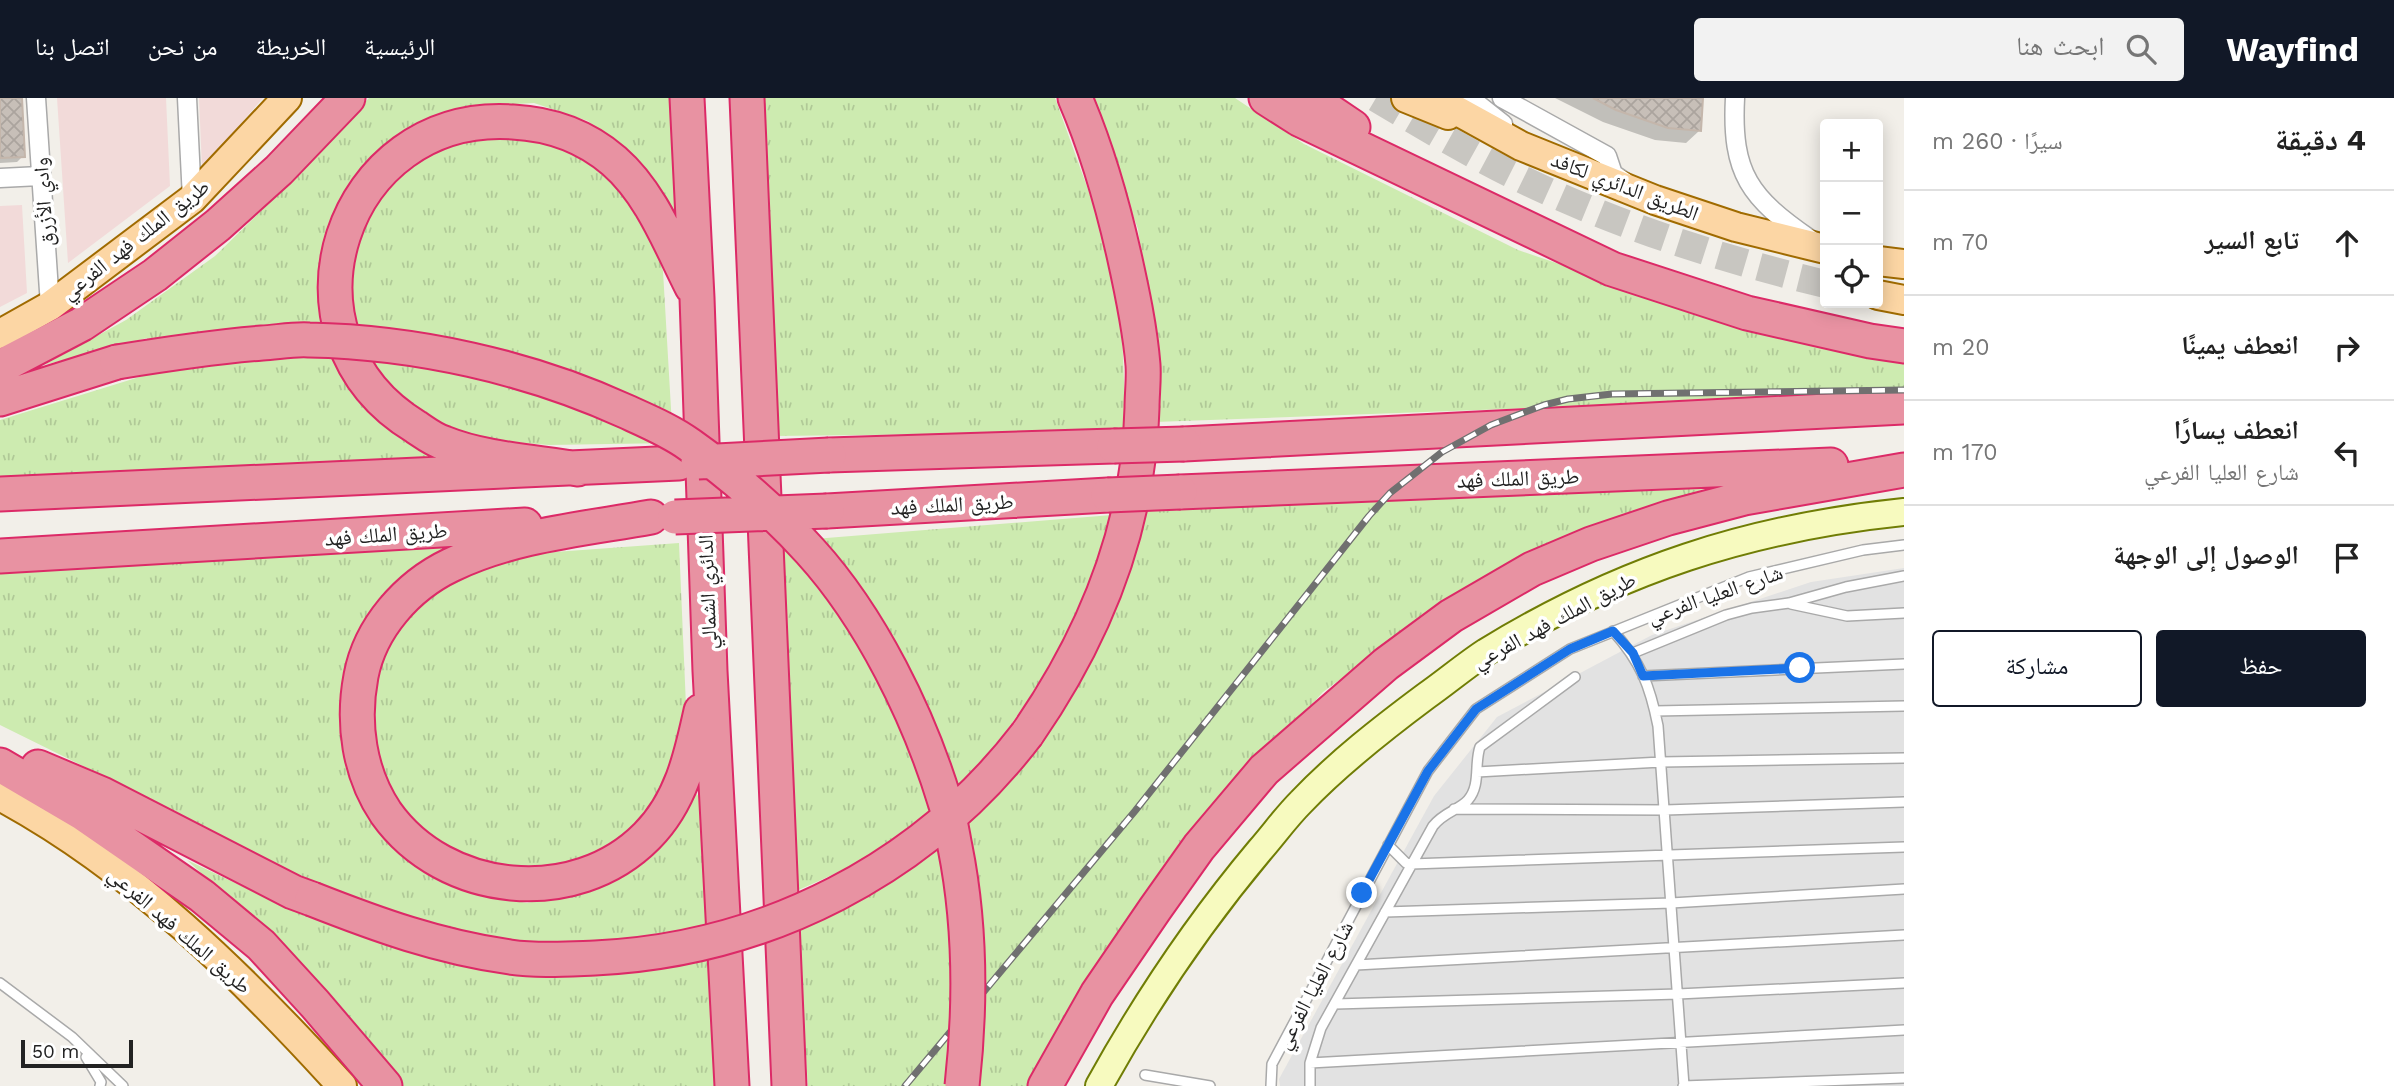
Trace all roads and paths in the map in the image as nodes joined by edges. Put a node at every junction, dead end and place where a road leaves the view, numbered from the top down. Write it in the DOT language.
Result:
graph roads {
  1 [pos="36,98"];
  2 [pos="187,98"];
  3 [pos="287,98"];
  4 [pos="348,98"];
  5 [pos="687,98"];
  6 [pos="747,98"];
  7 [pos="1075,98"];
  8 [pos="1266,98"];
  9 [pos="1310,98"];
  10 [pos="1406,98"];
  11 [pos="1434,98"];
  12 [pos="1470,98"];
  13 [pos="1502,98"];
  14 [pos="1735,98"];
  15 [pos="1521,146"];
  16 [pos="1390,163"];
  17 [pos="40,176"];
  18 [pos="0,178"];
  19 [pos="192,199"];
  20 [pos="1655,200"];
  21 [pos="1820,246"];
  22 [pos="1820,248"];
  23 [pos="1883,262"];
  24 [pos="1904,264"];
  25 [pos="1883,296"];
  26 [pos="697,298"];
  27 [pos="1904,300"];
  28 [pos="50,306"];
  29 [pos="0,334"];
  30 [pos="1904,346"];
  31 [pos="0,367"];
  32 [pos="0,399"];
  33 [pos="1904,408"];
  34 [pos="1904,462"];
  35 [pos="579,469"];
  36 [pos="1904,470"];
  37 [pos="0,494"];
  38 [pos="1904,512"];
  39 [pos="663,517"];
  40 [pos="1904,545"];
  41 [pos="0,556"];
  42 [pos="1904,576"];
  43 [pos="1789,603"];
  44 [pos="1904,613"];
  45 [pos="1613,631"];
  46 [pos="1633,653"];
  47 [pos="1904,664"];
  48 [pos="710,671"];
  49 [pos="1643,676"];
  50 [pos="1575,677"];
  51 [pos="1904,706"];
  52 [pos="1655,711"];
  53 [pos="0,752"];
  54 [pos="1904,758"];
  55 [pos="1661,762"];
  56 [pos="0,765"];
  57 [pos="1477,772"];
  58 [pos="0,796"];
  59 [pos="1904,802"];
  60 [pos="1453,809"];
  61 [pos="1665,810"];
  62 [pos="1388,845"];
  63 [pos="1904,847"];
  64 [pos="1668,855"];
  65 [pos="1411,864"];
  66 [pos="1904,889"];
  67 [pos="1671,903"];
  68 [pos="1385,912"];
  69 [pos="1904,935"];
  70 [pos="1674,948"];
  71 [pos="1356,964"];
  72 [pos="1904,983"];
  73 [pos="0,984"];
  74 [pos="1678,994"];
  75 [pos="1335,1004"];
  76 [pos="1904,1030"];
  77 [pos="72,1037"];
  78 [pos="1681,1042"];
  79 [pos="1310,1063"];
  80 [pos="1145,1075"];
  81 [pos="1904,1078"];
  82 [pos="335,1082"];
  83 [pos="100,1086"];
  84 [pos="123,1086"];
  85 [pos="385,1086"];
  86 [pos="732,1086"];
  87 [pos="789,1086"];
  88 [pos="962,1086"];
  89 [pos="1045,1086"];
  90 [pos="1099,1086"];
  91 [pos="1210,1086"];
  92 [pos="1270,1086"];
  93 [pos="1310,1086"];
  94 [pos="1684,1086"];
  1 -- 17 [label="street, وادي الأزرق"];
  2 -- 19 [label="street"];
  3 -- 19 [label="main road, طريق الملك فهد الفرعي"];
  4 -- 31 [label="highway"];
  5 -- 26 [label="highway, الدائري الشمالي"];
  6 -- 87 [label="highway"];
  7 -- 53 [label="highway, bridge"];
  8 -- 16 [label="highway"];
  9 -- 16 [label="highway"];
  10 -- 15 [label="main road"];
  11 -- 15 [label="main road, الطريق الدائري لكافد"];
  12 -- 15 [label="street"];
  13 -- 20 [label="street"];
  14 -- 21 [label="street"];
  15 -- 20 [label="main road, الطريق الدائري لكافد"];
  16 -- 30 [label="highway"];
  17 -- 18 [label="street"];
  17 -- 28 [label="street, وادي الأزرق"];
  19 -- 28 [label="main road, طريق الملك فهد الفرعي"];
  20 -- 22 [label="main road, الطريق الدائري لكافد"];
  23 -- 24 [label="main road"];
  25 -- 27 [label="main road"];
  26 -- 35 [label="highway"];
  26 -- 48 [label="highway, الدائري الشمالي"];
  28 -- 29 [label="main road, طريق الملك فهد الفرعي"];
  32 -- 88 [label="highway, bridge"];
  33 -- 35 [label="highway, bridge"];
  34 -- 39 [label="highway, طريق الملك فهد, bridge"];
  35 -- 37 [label="highway"];
  36 -- 89 [label="highway"];
  38 -- 90 [label="street, طريق الملك فهد الفرعي"];
  39 -- 41 [label="highway, طريق الملك فهد"];
  39 -- 48 [label="highway"];
  40 -- 45 [label="lane, شارع العليا الفرعي"];
  42 -- 43 [label="lane"];
  43 -- 44 [label="lane"];
  43 -- 46 [label="lane"];
  45 -- 46 [label="lane"];
  45 -- 62 [label="lane, شارع العليا الفرعي"];
  46 -- 49 [label="lane"];
  47 -- 49 [label="lane"];
  48 -- 86 [label="highway, الدائري الشمالي"];
  49 -- 52 [label="lane"];
  50 -- 57 [label="lane"];
  51 -- 52 [label="lane"];
  52 -- 55 [label="lane"];
  54 -- 55 [label="lane"];
  55 -- 57 [label="lane"];
  55 -- 61 [label="lane"];
  56 -- 85 [label="highway"];
  57 -- 60 [label="lane"];
  58 -- 82 [label="main road, طريق الملك فهد الفرعي"];
  59 -- 61 [label="lane"];
  60 -- 61 [label="lane"];
  60 -- 65 [label="lane"];
  61 -- 64 [label="lane"];
  62 -- 65 [label="lane"];
  62 -- 92 [label="lane, شارع العليا الفرعي"];
  63 -- 64 [label="lane"];
  64 -- 65 [label="lane"];
  64 -- 67 [label="lane"];
  65 -- 68 [label="lane"];
  66 -- 67 [label="lane"];
  67 -- 68 [label="lane"];
  67 -- 70 [label="lane"];
  68 -- 71 [label="lane"];
  69 -- 70 [label="lane"];
  70 -- 71 [label="lane"];
  70 -- 74 [label="lane"];
  71 -- 75 [label="lane"];
  72 -- 74 [label="lane"];
  73 -- 77 [label="lane"];
  74 -- 75 [label="lane"];
  74 -- 78 [label="lane"];
  75 -- 79 [label="lane"];
  76 -- 78 [label="lane"];
  77 -- 83 [label="lane"];
  77 -- 84 [label="lane"];
  78 -- 79 [label="lane"];
  78 -- 94 [label="lane"];
  79 -- 93 [label="lane"];
  80 -- 91 [label="lane"];
  81 -- 94 [label="lane"];
}
